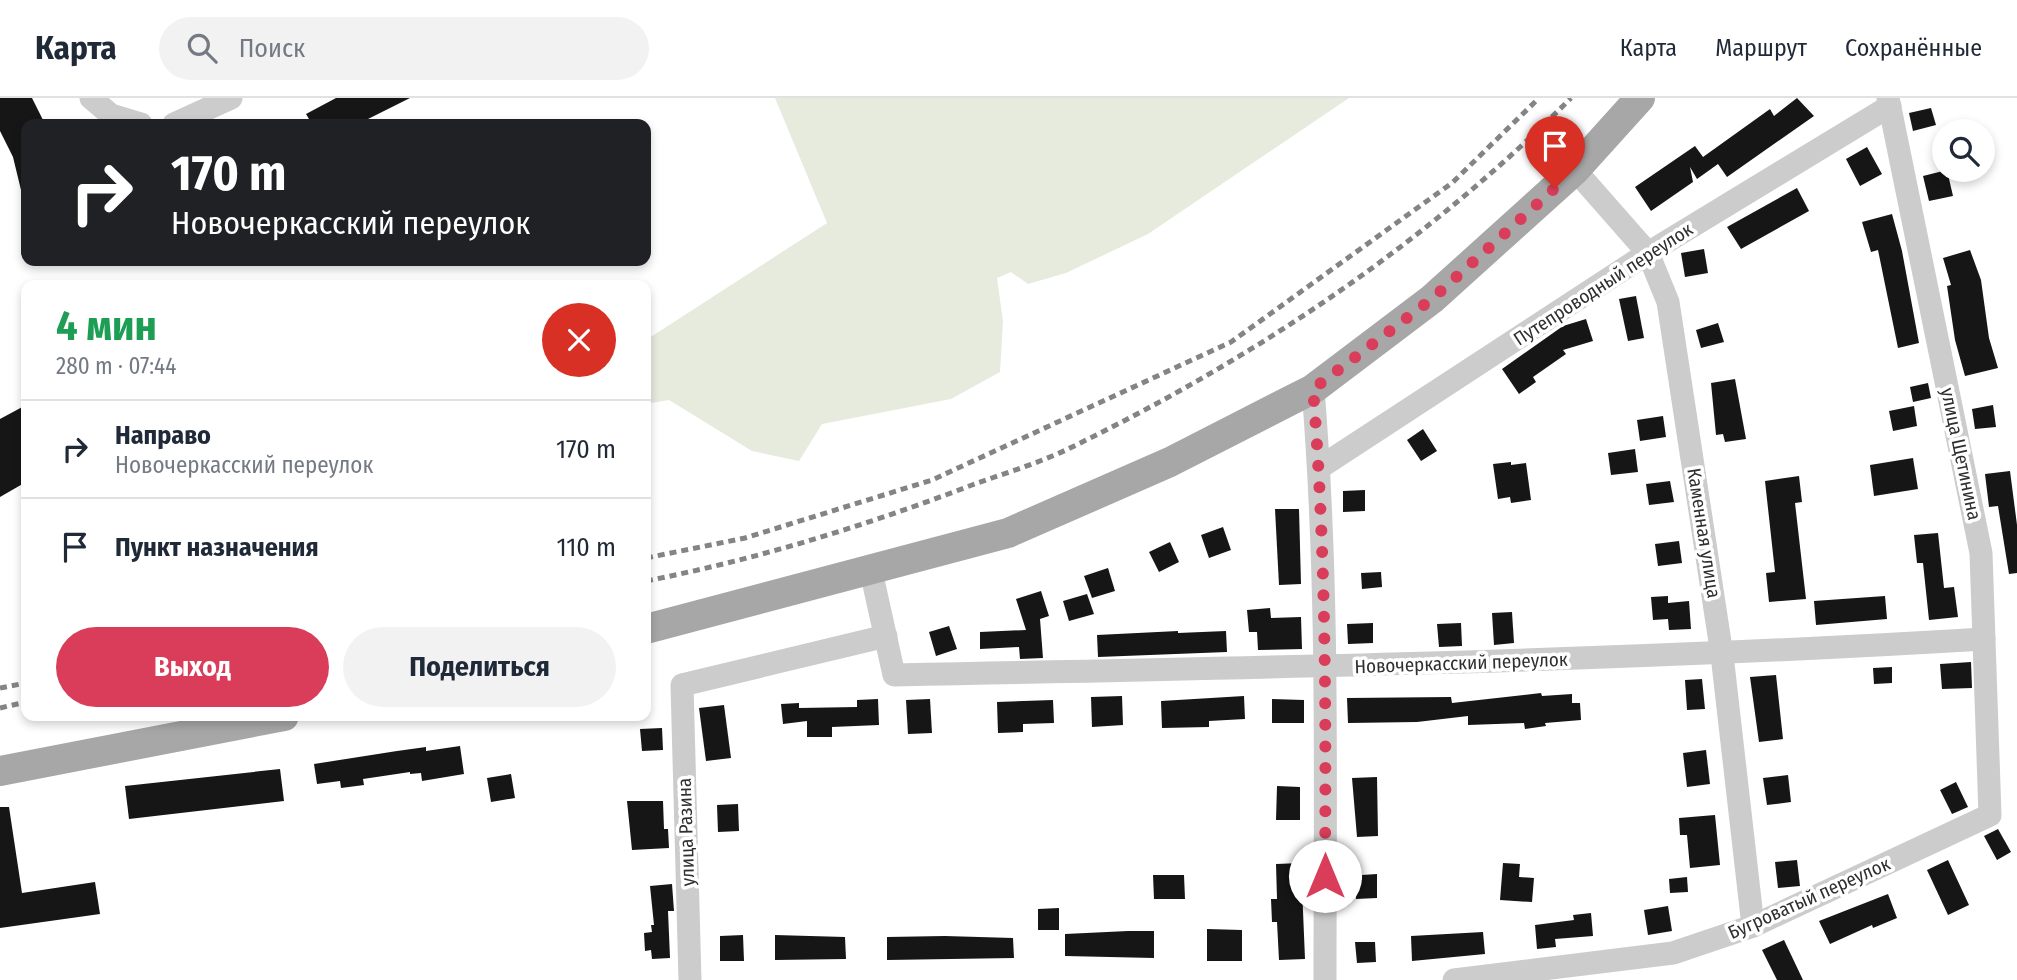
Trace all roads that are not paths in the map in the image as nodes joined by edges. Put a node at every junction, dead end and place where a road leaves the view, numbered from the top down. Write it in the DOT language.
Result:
graph roads {
  1 [pos="90,98"];
  2 [pos="230,98"];
  3 [pos="1640,98"];
  4 [pos="1889,102"];
  5 [pos="124,119"];
  6 [pos="185,119"];
  7 [pos="1575,170"];
  8 [pos="1648,253"];
  9 [pos="1313,389"];
  10 [pos="1319,468"];
  11 [pos="871,571"];
  12 [pos="651,628"];
  13 [pos="886,636"];
  14 [pos="1984,639"];
  15 [pos="1722,654"];
  16 [pos="1325,667"];
  17 [pos="258,721"];
  18 [pos="0,771"];
  19 [pos="1990,814"];
  20 [pos="1753,926"];
  21 [pos="690,980"];
  22 [pos="1325,980"];
  23 [pos="1454,980"];
  1 -- 5 [label="street"];
  2 -- 6 [label="street"];
  3 -- 7 [label="main road"];
  4 -- 8 [label="street, Путепроводный переулок"];
  4 -- 14 [label="street, улица Щетинина"];
  7 -- 8 [label="street, Каменная улица"];
  7 -- 9 [label="main road"];
  8 -- 10 [label="street, Путепроводный переулок"];
  8 -- 15 [label="street, Каменная улица"];
  9 -- 10 [label="street"];
  9 -- 11 [label="main road"];
  10 -- 16 [label="street"];
  11 -- 12 [label="main road"];
  11 -- 13 [label="street, Новочеркасский переулок"];
  13 -- 16 [label="street, Новочеркасский переулок"];
  13 -- 21 [label="street, улица Разина"];
  14 -- 15 [label="street, Новочеркасский переулок"];
  14 -- 19 [label="street, улица Щетинина"];
  15 -- 16 [label="street, Новочеркасский переулок"];
  15 -- 20 [label="street, Каменная улица"];
  16 -- 22 [label="street"];
  17 -- 18 [label="main road"];
  19 -- 20 [label="street, Бугроватый переулок"];
  20 -- 23 [label="street, Бугроватый переулок"];
}
